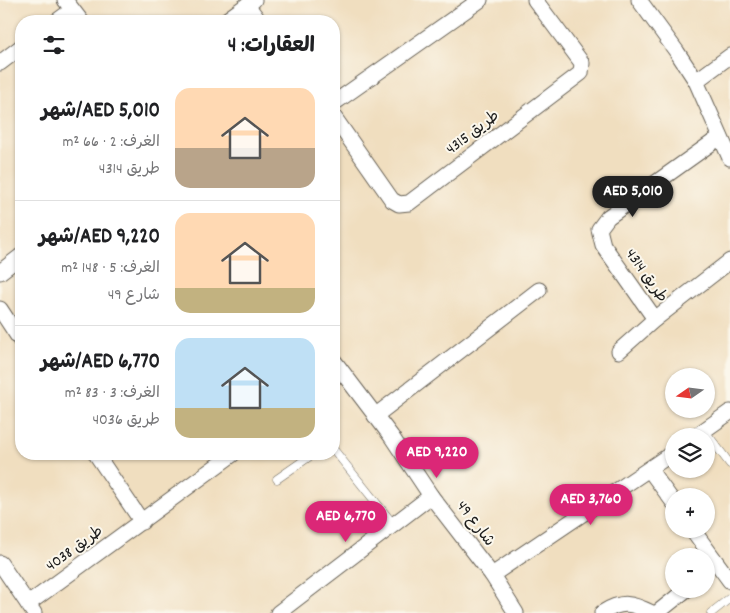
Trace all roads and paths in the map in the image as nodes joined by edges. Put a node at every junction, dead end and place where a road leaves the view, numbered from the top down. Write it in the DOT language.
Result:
graph roads {
  1 [pos="480,0"];
  2 [pos="535,0"];
  3 [pos="639,0"];
  4 [pos="250,3"];
  5 [pos="233,15"];
  6 [pos="256,15"];
  7 [pos="15,52"];
  8 [pos="730,56"];
  9 [pos="0,63"];
  10 [pos="696,81"];
  11 [pos="340,99"];
  12 [pos="340,126"];
  13 [pos="720,138"];
  14 [pos="730,158"];
  15 [pos="15,261"];
  16 [pos="730,261"];
  17 [pos="0,272"];
  18 [pos="539,290"];
  19 [pos="0,310"];
  20 [pos="656,319"];
  21 [pos="15,332"];
  22 [pos="619,351"];
  23 [pos="340,376"];
  24 [pos="730,412"];
  25 [pos="375,416"];
  26 [pos="707,428"];
  27 [pos="715,448"];
  28 [pos="340,458"];
  29 [pos="665,458"];
  30 [pos="100,460"];
  31 [pos="225,460"];
  32 [pos="304,460"];
  33 [pos="730,464"];
  34 [pos="649,469"];
  35 [pos="277,479"];
  36 [pos="665,491"];
  37 [pos="431,496"];
  38 [pos="142,522"];
  39 [pos="394,525"];
  40 [pos="0,563"];
  41 [pos="715,571"];
  42 [pos="492,575"];
  43 [pos="730,581"];
  44 [pos="676,598"];
  45 [pos="730,598"];
  46 [pos="31,608"];
  47 [pos="278,613"];
  48 [pos="516,613"];
  49 [pos="602,613"];
  50 [pos="652,613"];
  51 [pos="657,613"];
  52 [pos="711,613"];
  1 -- 11 [label="street"];
  2 -- 12 [label="street, طريق 4315"];
  3 -- 10 [label="street"];
  4 -- 5 [label="street"];
  4 -- 6 [label="street"];
  7 -- 9 [label="street"];
  8 -- 10 [label="street"];
  10 -- 13 [label="street"];
  13 -- 14 [label="street"];
  13 -- 20 [label="street, طريق 4314"];
  15 -- 17 [label="street"];
  16 -- 20 [label="street, طريق 4314"];
  18 -- 25 [label="street"];
  19 -- 21 [label="street"];
  20 -- 22 [label="street, طريق 4314"];
  23 -- 25 [label="street, شارع 49"];
  24 -- 26 [label="street"];
  25 -- 37 [label="street, شارع 49"];
  27 -- 33 [label="lane"];
  28 -- 39 [label="lane"];
  29 -- 34 [label="street"];
  30 -- 38 [label="street"];
  31 -- 38 [label="street, طريق 4038"];
  32 -- 35 [label="lane"];
  34 -- 36 [label="street"];
  34 -- 42 [label="street"];
  37 -- 39 [label="street"];
  37 -- 42 [label="street, شارع 49"];
  38 -- 46 [label="street, طريق 4038"];
  39 -- 47 [label="street"];
  40 -- 46 [label="street"];
  41 -- 43 [label="street"];
  42 -- 48 [label="street, شارع 49"];
  44 -- 51 [label="street"];
  45 -- 52 [label="lane"];
  49 -- 50 [label="street"];
}
